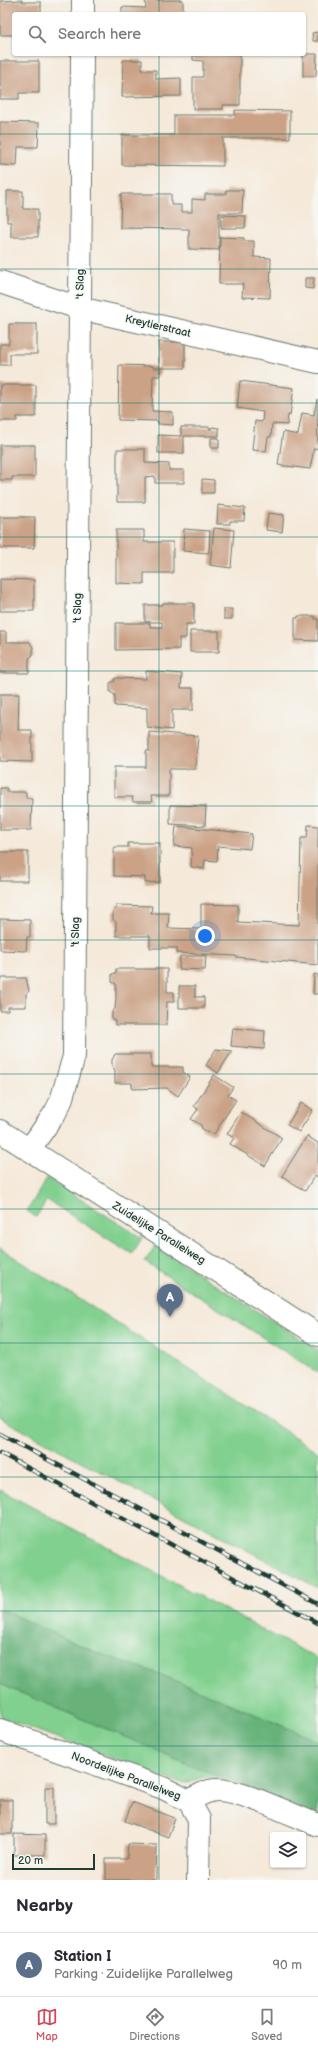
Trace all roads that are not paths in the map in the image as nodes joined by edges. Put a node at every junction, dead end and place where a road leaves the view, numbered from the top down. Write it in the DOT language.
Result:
graph roads {
  1 [pos="83,0"];
  2 [pos="83,12"];
  3 [pos="82,56"];
  4 [pos="0,282"];
  5 [pos="80,308"];
  6 [pos="318,362"];
  7 [pos="0,1131"];
  8 [pos="29,1150"];
  9 [pos="318,1335"];
  10 [pos="0,1730"];
  11 [pos="189,1801"];
  12 [pos="318,1825"];
  13 [pos="198,1880"];
  1 -- 2 [label="street"];
  3 -- 5 [label="street, 't Slag"];
  4 -- 5 [label="street, Kreytierstraat"];
  5 -- 6 [label="street, Kreytierstraat"];
  5 -- 8 [label="street, 't Slag"];
  7 -- 8 [label="street, Zuidelijke Parallelweg"];
  8 -- 9 [label="street, Zuidelijke Parallelweg"];
  10 -- 11 [label="street, Noordelijke Parallelweg"];
  11 -- 12 [label="street, Noordelijke Parallelweg"];
  11 -- 13 [label="street"];
}
